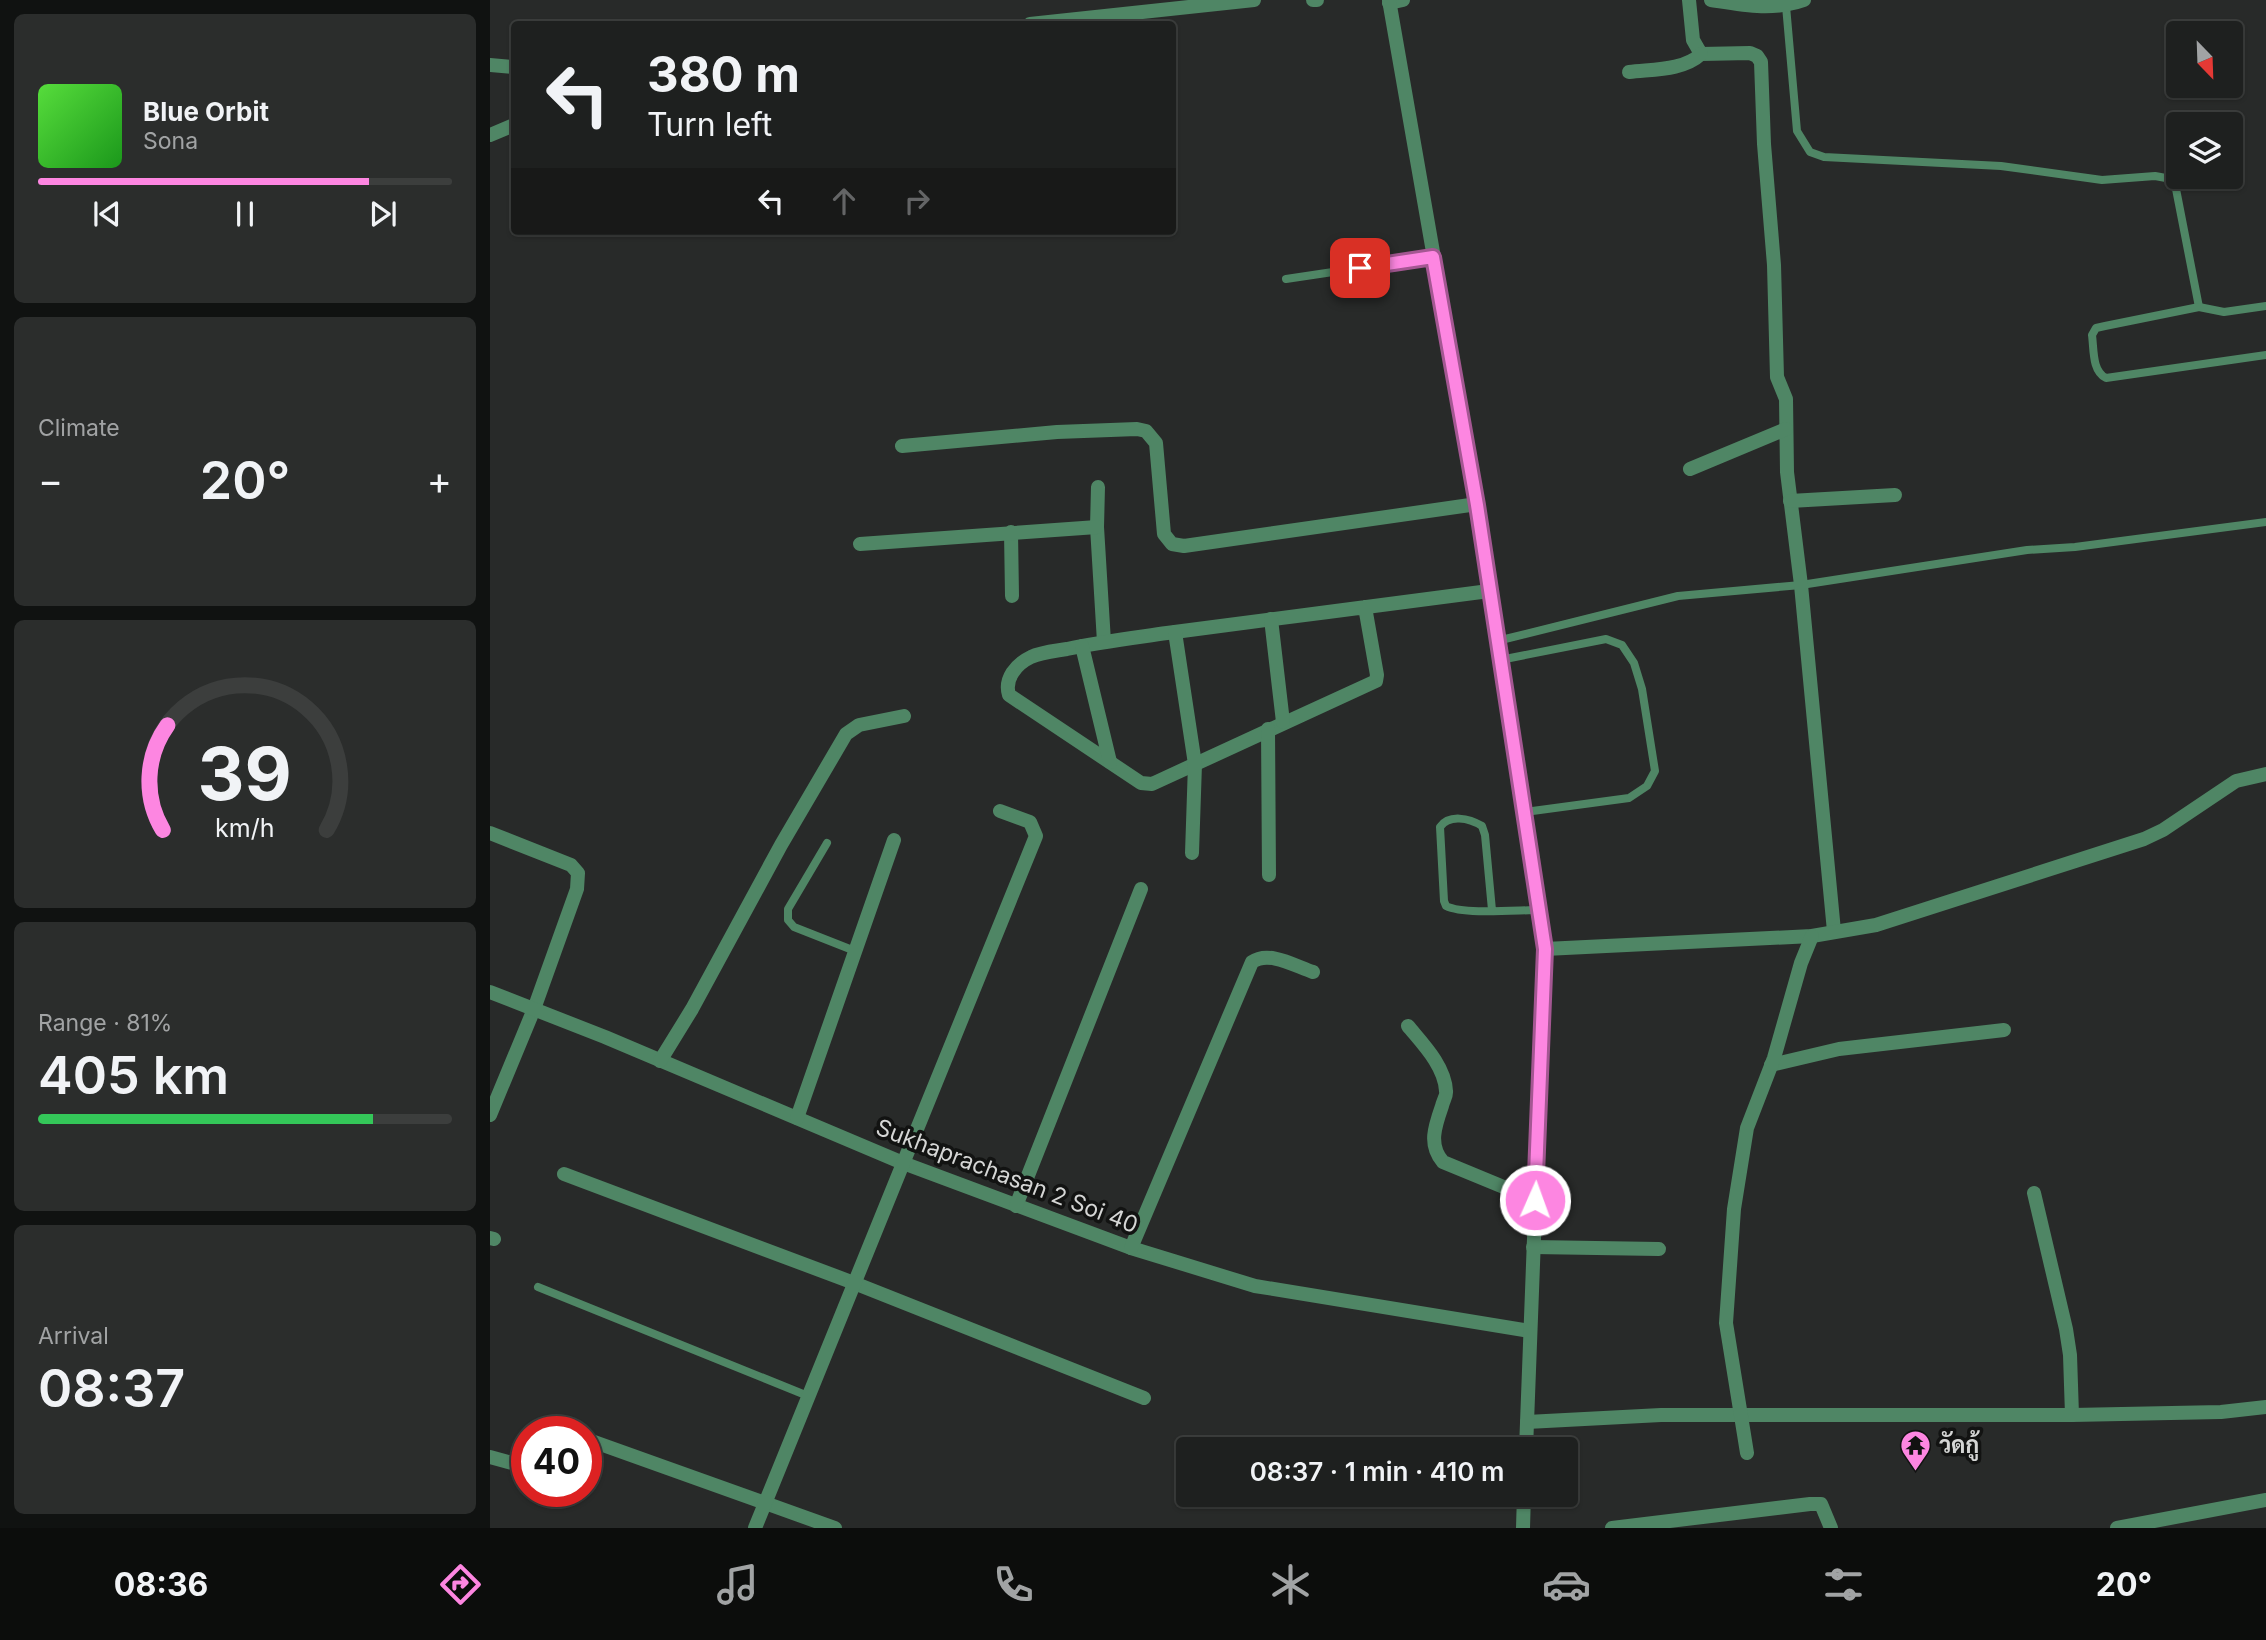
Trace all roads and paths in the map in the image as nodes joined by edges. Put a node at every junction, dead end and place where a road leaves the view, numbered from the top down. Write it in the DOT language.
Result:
graph roads {
  1 [pos="1254,0"];
  2 [pos="1689,0"];
  3 [pos="1711,0"];
  4 [pos="1804,0"];
  5 [pos="1394,1"];
  6 [pos="1786,6"];
  7 [pos="1058,21"];
  8 [pos="1701,54"];
  9 [pos="490,65"];
  10 [pos="511,67"];
  11 [pos="1629,72"];
  12 [pos="511,126"];
  13 [pos="490,135"];
  14 [pos="1433,257"];
  15 [pos="1286,279"];
  16 [pos="2266,306"];
  17 [pos="2199,307"];
  18 [pos="2266,355"];
  19 [pos="1786,429"];
  20 [pos="902,446"];
  21 [pos="1690,469"];
  22 [pos="1098,487"];
  23 [pos="1895,495"];
  24 [pos="1790,501"];
  25 [pos="1477,505"];
  26 [pos="2266,522"];
  27 [pos="1097,527"];
  28 [pos="1011,532"];
  29 [pos="860,544"];
  30 [pos="1801,585"];
  31 [pos="1489,591"];
  32 [pos="1012,596"];
  33 [pos="1365,607"];
  34 [pos="1271,619"];
  35 [pos="1175,632"];
  36 [pos="1497,641"];
  37 [pos="1104,642"];
  38 [pos="1082,646"];
  39 [pos="1500,660"];
  40 [pos="904,716"];
  41 [pos="1283,722"];
  42 [pos="1268,729"];
  43 [pos="1110,762"];
  44 [pos="1195,764"];
  45 [pos="2266,774"];
  46 [pos="1000,811"];
  47 [pos="1525,812"];
  48 [pos="490,833"];
  49 [pos="894,840"];
  50 [pos="827,844"];
  51 [pos="1192,853"];
  52 [pos="1269,875"];
  53 [pos="1141,889"];
  54 [pos="1539,909"];
  55 [pos="1492,910"];
  56 [pos="1835,931"];
  57 [pos="1812,936"];
  58 [pos="1545,949"];
  59 [pos="855,951"];
  60 [pos="1313,972"];
  61 [pos="490,992"];
  62 [pos="534,1009"];
  63 [pos="1408,1026"];
  64 [pos="2004,1030"];
  65 [pos="660,1061"];
  66 [pos="1771,1065"];
  67 [pos="490,1115"];
  68 [pos="797,1118"];
  69 [pos="903,1163"];
  70 [pos="564,1174"];
  71 [pos="2034,1192"];
  72 [pos="1535,1200"];
  73 [pos="1016,1206"];
  74 [pos="1533,1247"];
  75 [pos="1131,1248"];
  76 [pos="1659,1249"];
  77 [pos="853,1283"];
  78 [pos="538,1287"];
  79 [pos="1530,1331"];
  80 [pos="808,1396"];
  81 [pos="1144,1398"];
  82 [pos="2266,1407"];
  83 [pos="2071,1415"];
  84 [pos="1741,1416"];
  85 [pos="1527,1422"];
  86 [pos="1526,1437"];
  87 [pos="602,1445"];
  88 [pos="1747,1453"];
  89 [pos="490,1457"];
  90 [pos="511,1463"];
  91 [pos="2266,1500"];
  92 [pos="764,1503"];
  93 [pos="1523,1507"];
  94 [pos="1688,1523"];
  95 [pos="754,1528"];
  96 [pos="835,1528"];
  97 [pos="1522,1528"];
  98 [pos="1612,1528"];
  99 [pos="1831,1528"];
  100 [pos="2117,1528"];
  1 -- 7 [label="street"];
  2 -- 8 [label="street"];
  3 -- 6 [label="street"];
  4 -- 6 [label="street"];
  5 -- 14 [label="street"];
  6 -- 17 [label="lane"];
  8 -- 11 [label="street"];
  8 -- 19 [label="street"];
  9 -- 10 [label="street"];
  12 -- 13 [label="street"];
  14 -- 15 [label="lane"];
  14 -- 25 [label="street"];
  16 -- 17 [label="lane"];
  17 -- 18 [label="lane"];
  19 -- 21 [label="street"];
  19 -- 24 [label="street"];
  20 -- 25 [label="street"];
  22 -- 27 [label="street"];
  23 -- 24 [label="street"];
  24 -- 30 [label="street"];
  25 -- 31 [label="street"];
  26 -- 30 [label="lane"];
  27 -- 28 [label="street"];
  27 -- 37 [label="street"];
  28 -- 29 [label="street"];
  28 -- 32 [label="street"];
  30 -- 36 [label="lane"];
  30 -- 56 [label="street"];
  31 -- 33 [label="street"];
  31 -- 36 [label="street"];
  33 -- 34 [label="street"];
  33 -- 41 [label="street"];
  34 -- 35 [label="street"];
  34 -- 41 [label="street"];
  35 -- 37 [label="street"];
  35 -- 44 [label="street"];
  36 -- 39 [label="street"];
  37 -- 38 [label="street"];
  38 -- 43 [label="street"];
  38 -- 43 [label="street"];
  39 -- 47 [label="street"];
  39 -- 47 [label="lane"];
  40 -- 65 [label="street"];
  41 -- 42 [label="street"];
  42 -- 44 [label="street"];
  42 -- 52 [label="street"];
  43 -- 44 [label="street"];
  44 -- 51 [label="street"];
  45 -- 56 [label="street"];
  46 -- 69 [label="street"];
  47 -- 54 [label="street"];
  48 -- 62 [label="street"];
  49 -- 59 [label="street"];
  50 -- 59 [label="lane"];
  53 -- 73 [label="street"];
  54 -- 55 [label="lane"];
  54 -- 58 [label="street"];
  55 -- 55 [label="lane"];
  56 -- 57 [label="street"];
  57 -- 58 [label="street"];
  57 -- 66 [label="street"];
  58 -- 72 [label="street"];
  59 -- 68 [label="street"];
  60 -- 75 [label="street"];
  61 -- 62 [label="street, Sukhaprachasan 2 Soi 40"];
  62 -- 65 [label="street, Sukhaprachasan 2 Soi 40"];
  62 -- 67 [label="street"];
  63 -- 72 [label="street"];
  64 -- 66 [label="street"];
  65 -- 68 [label="street, Sukhaprachasan 2 Soi 40"];
  66 -- 84 [label="street"];
  68 -- 69 [label="street, Sukhaprachasan 2 Soi 40"];
  69 -- 73 [label="street, Sukhaprachasan 2 Soi 40"];
  69 -- 77 [label="street"];
  70 -- 77 [label="street"];
  71 -- 83 [label="street"];
  72 -- 74 [label="street"];
  73 -- 75 [label="street, Sukhaprachasan 2 Soi 40"];
  74 -- 76 [label="street"];
  74 -- 79 [label="street"];
  75 -- 79 [label="street, Sukhaprachasan 2 Soi 40"];
  77 -- 80 [label="street"];
  77 -- 81 [label="street"];
  78 -- 80 [label="lane"];
  79 -- 85 [label="street"];
  80 -- 92 [label="street"];
  82 -- 83 [label="street"];
  83 -- 84 [label="street"];
  84 -- 85 [label="street"];
  84 -- 88 [label="street"];
  85 -- 86 [label="street"];
  87 -- 92 [label="street"];
  89 -- 90 [label="street"];
  91 -- 100 [label="street"];
  92 -- 95 [label="street"];
  92 -- 96 [label="street"];
  93 -- 97 [label="street"];
  94 -- 98 [label="street"];
  94 -- 99 [label="street"];
}
